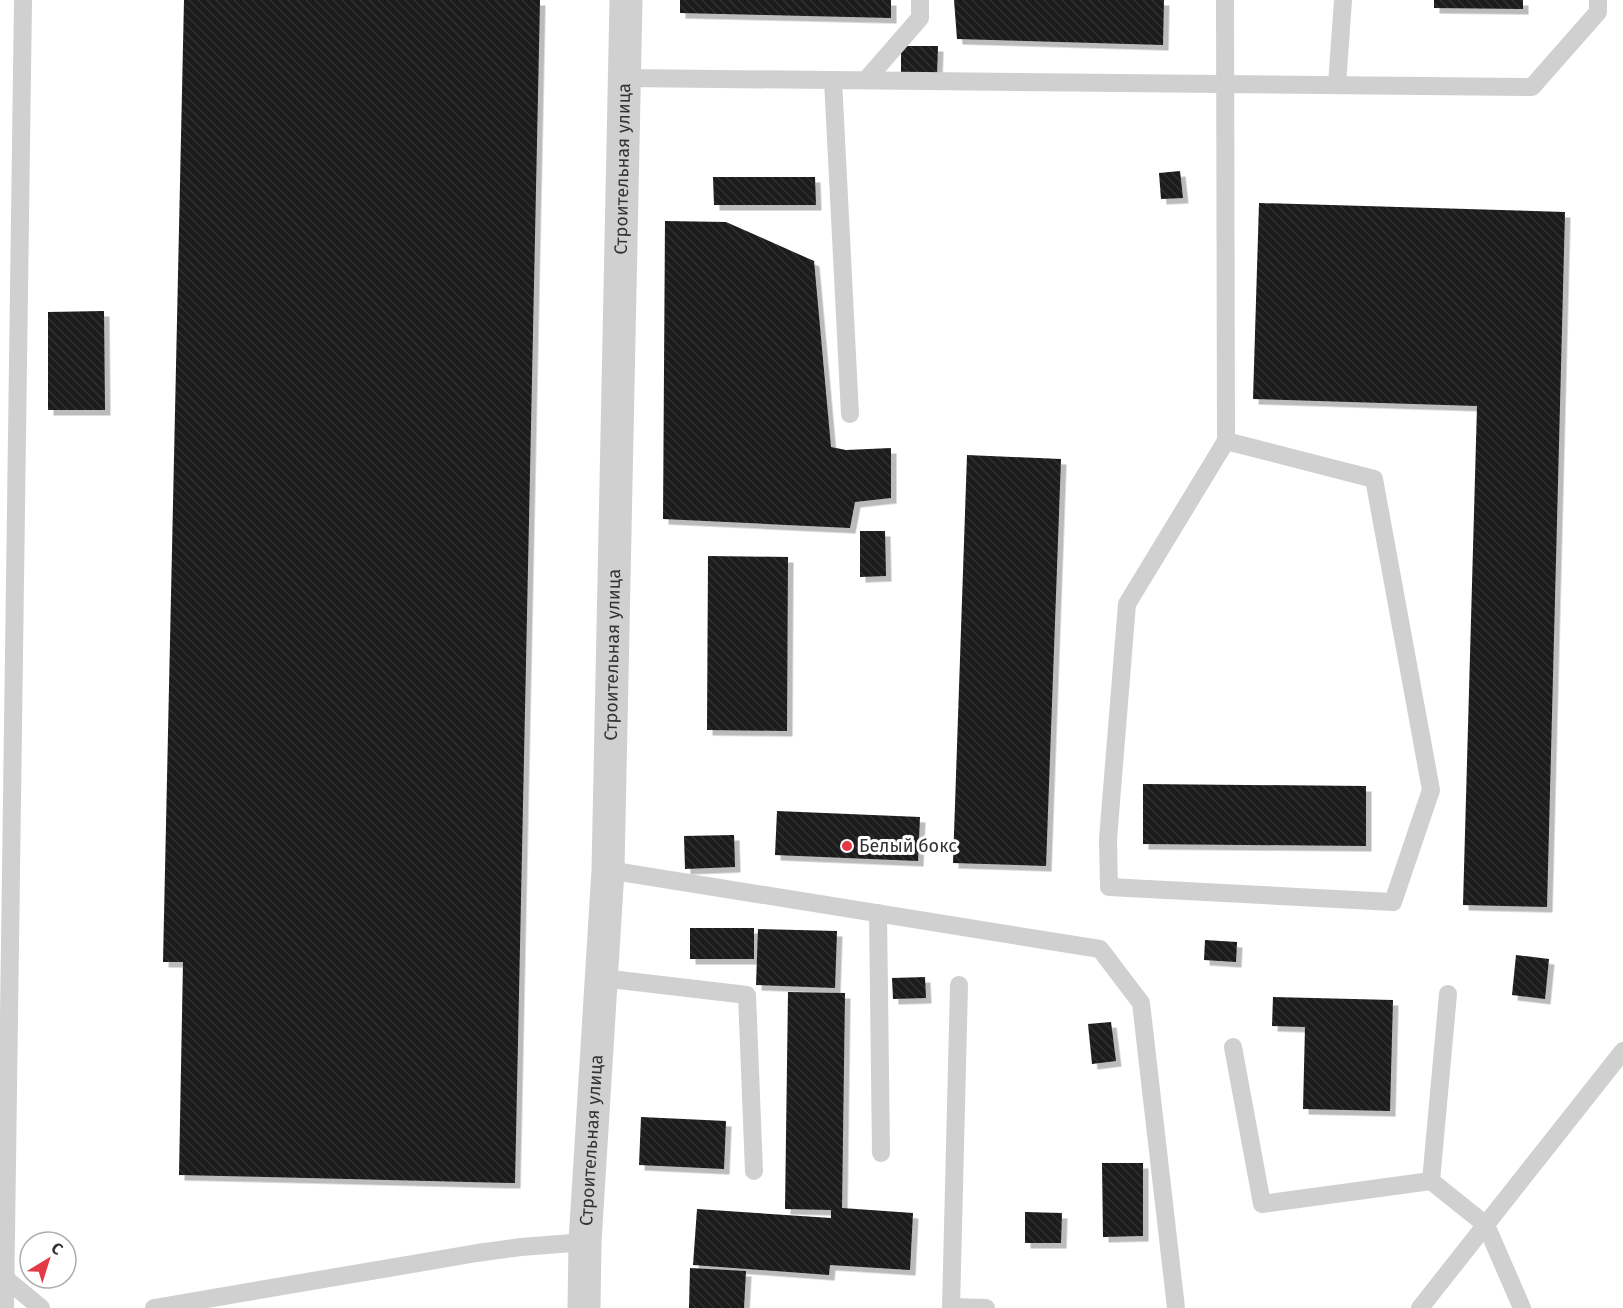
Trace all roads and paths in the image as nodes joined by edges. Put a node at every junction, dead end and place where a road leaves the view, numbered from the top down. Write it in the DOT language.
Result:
graph roads {
  1 [pos="23,0"];
  2 [pos="626,0"];
  3 [pos="920,0"];
  4 [pos="1225,0"];
  5 [pos="1343,0"];
  6 [pos="1598,0"];
  7 [pos="624,78"];
  8 [pos="833,80"];
  9 [pos="866,80"];
  10 [pos="1224,84"];
  11 [pos="1337,85"];
  12 [pos="850,414"];
  13 [pos="1226,441"];
  14 [pos="608,870"];
  15 [pos="878,913"];
  16 [pos="602,978"];
  17 [pos="959,985"];
  18 [pos="1448,994"];
  19 [pos="1233,1047"];
  20 [pos="1623,1051"];
  21 [pos="881,1154"];
  22 [pos="754,1171"];
  23 [pos="1431,1181"];
  24 [pos="1486,1225"];
  25 [pos="585,1242"];
  26 [pos="3,1277"];
  27 [pos="951,1307"];
  28 [pos="5,1308"];
  29 [pos="41,1308"];
  30 [pos="154,1308"];
  31 [pos="584,1308"];
  32 [pos="986,1308"];
  33 [pos="1176,1308"];
  34 [pos="1420,1308"];
  35 [pos="1522,1308"];
  1 -- 26 [label="lane"];
  2 -- 7 [label="street, Строительная улица"];
  3 -- 9 [label="lane"];
  4 -- 10 [label="lane"];
  5 -- 11 [label="lane"];
  6 -- 11 [label="lane"];
  7 -- 8 [label="lane"];
  7 -- 14 [label="street, Строительная улица"];
  8 -- 9 [label="lane"];
  8 -- 12 [label="lane"];
  9 -- 10 [label="lane"];
  10 -- 11 [label="lane"];
  10 -- 13 [label="lane"];
  13 -- 13 [label="lane"];
  14 -- 15 [label="lane"];
  14 -- 16 [label="street, Строительная улица"];
  15 -- 21 [label="lane"];
  15 -- 33 [label="lane"];
  16 -- 22 [label="lane"];
  16 -- 25 [label="street, Строительная улица"];
  17 -- 27 [label="lane"];
  18 -- 23 [label="lane"];
  19 -- 23 [label="lane"];
  20 -- 24 [label="lane"];
  23 -- 24 [label="lane"];
  24 -- 34 [label="lane"];
  24 -- 35 [label="lane"];
  25 -- 30 [label="lane"];
  25 -- 31 [label="street, Строительная улица"];
  26 -- 28 [label="lane"];
  26 -- 29 [label="lane"];
  27 -- 32 [label="lane"];
}
